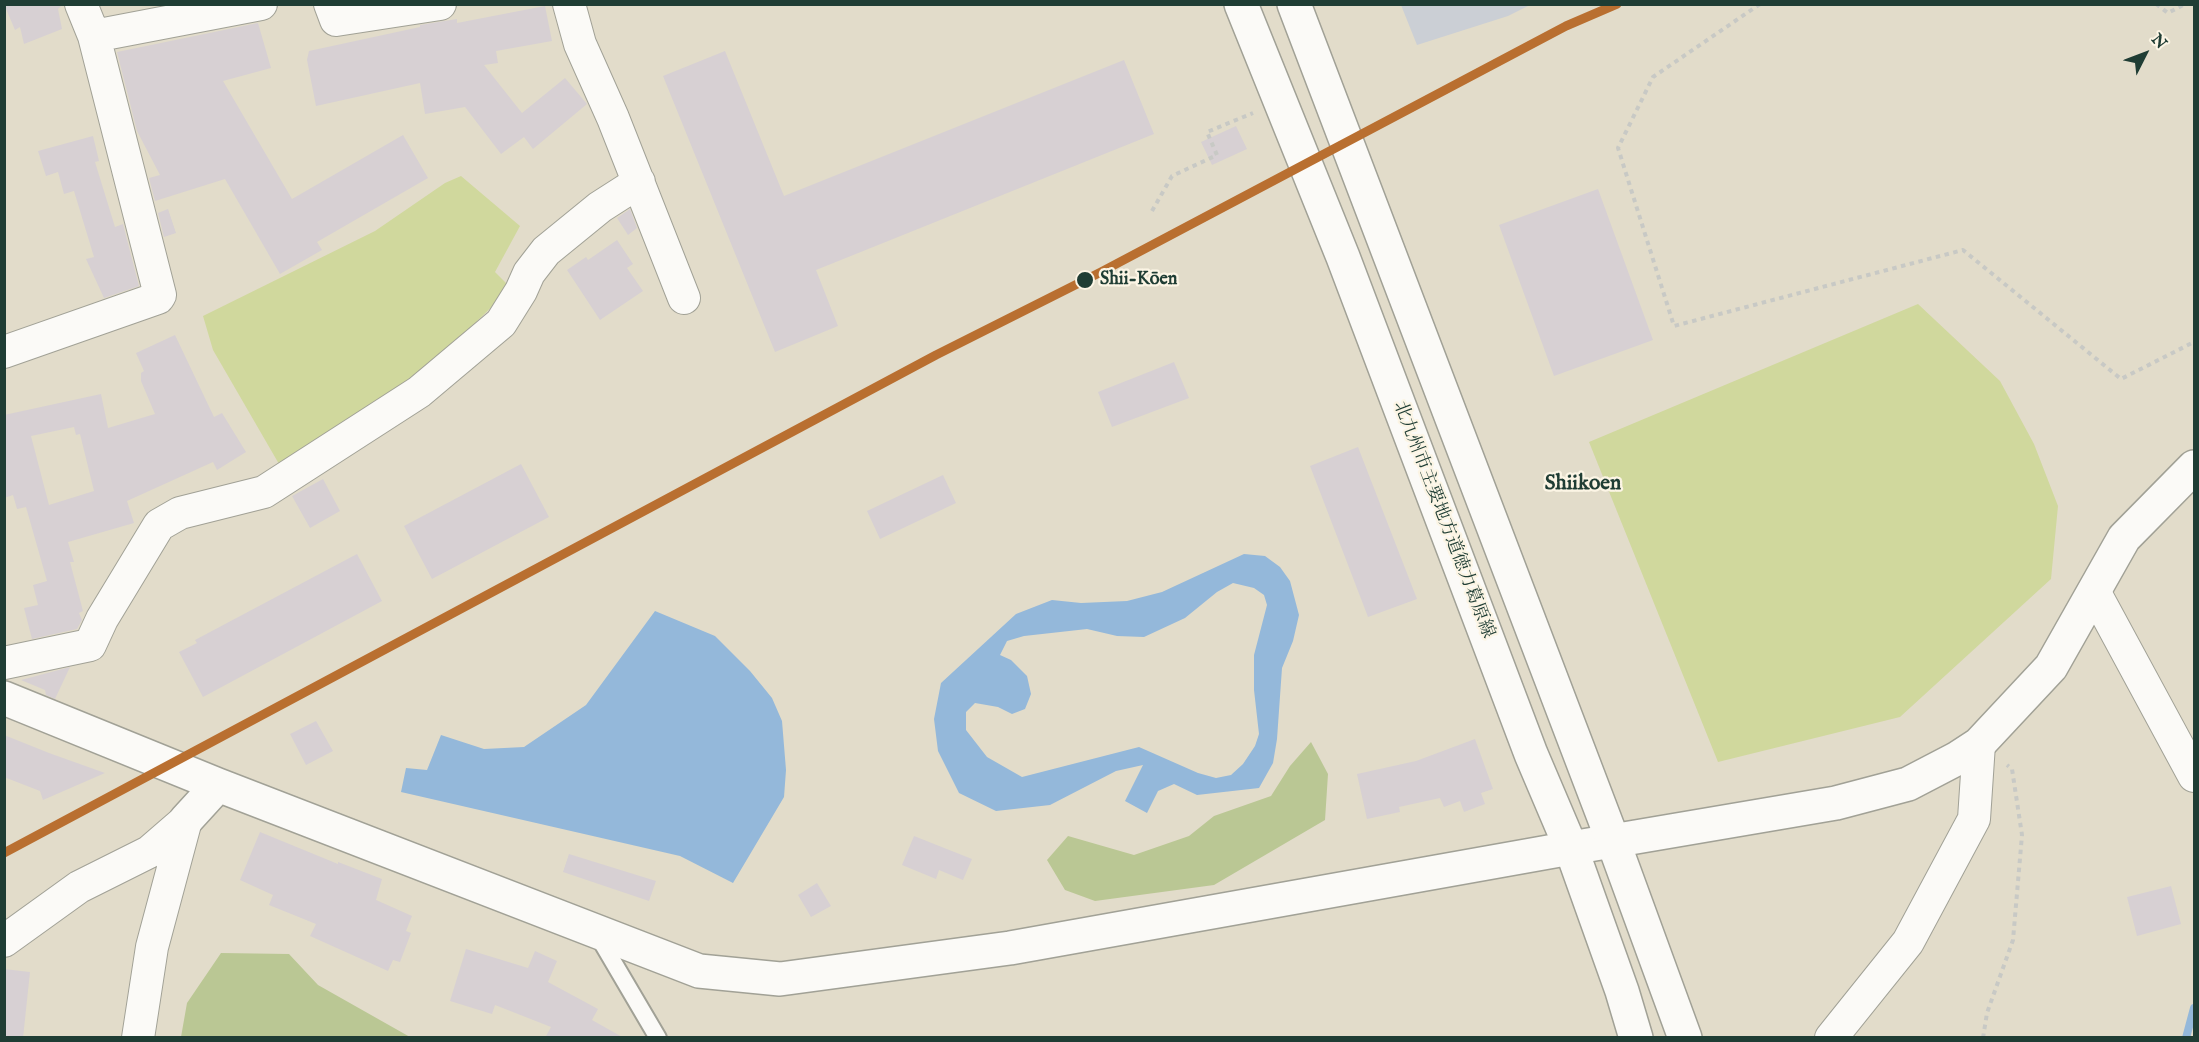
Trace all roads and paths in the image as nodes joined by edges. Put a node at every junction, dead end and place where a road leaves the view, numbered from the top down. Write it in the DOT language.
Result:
graph roads {
  1 [pos="81,4"];
  2 [pos="261,4"];
  3 [pos="330,4"];
  4 [pos="440,4"];
  5 [pos="569,4"];
  6 [pos="1241,4"];
  7 [pos="1760,4"];
  8 [pos="2156,4"];
  9 [pos="2185,4"];
  10 [pos="1297,12"];
  11 [pos="94,36"];
  12 [pos="1256,112"];
  13 [pos="639,182"];
  14 [pos="1152,211"];
  15 [pos="684,298"];
  16 [pos="2194,342"];
  17 [pos="4,352"];
  18 [pos="2194,467"];
  19 [pos="2094,591"];
  20 [pos="4,663"];
  21 [pos="5,697"];
  22 [pos="1979,744"];
  23 [pos="2194,776"];
  24 [pos="218,785"];
  25 [pos="186,820"];
  26 [pos="1613,841"];
  27 [pos="1571,848"];
  28 [pos="596,933"];
  29 [pos="4,941"];
  30 [pos="138,1038"];
  31 [pos="658,1038"];
  32 [pos="1636,1038"];
  33 [pos="1685,1038"];
  34 [pos="1831,1038"];
  35 [pos="1983,1038"];
  1 -- 11 [label="street"];
  2 -- 11 [label="street"];
  3 -- 4 [label="street"];
  5 -- 13 [label="street"];
  6 -- 27 [label="street, 北九州市主要地方道徳力葛原線"];
  7 -- 16 [label="path"];
  8 -- 9 [label="path"];
  10 -- 26 [label="street"];
  11 -- 17 [label="street"];
  12 -- 14 [label="path"];
  13 -- 15 [label="street"];
  13 -- 20 [label="street"];
  18 -- 19 [label="street"];
  19 -- 22 [label="street"];
  19 -- 23 [label="street"];
  21 -- 24 [label="street"];
  22 -- 26 [label="street"];
  22 -- 34 [label="street"];
  22 -- 35 [label="path"];
  24 -- 25 [label="street"];
  24 -- 28 [label="street"];
  25 -- 29 [label="street"];
  25 -- 30 [label="street"];
  26 -- 27 [label="street"];
  26 -- 33 [label="street"];
  27 -- 28 [label="street"];
  27 -- 32 [label="street, 北九州市主要地方道徳力葛原線"];
  28 -- 31 [label="lane"];
}
